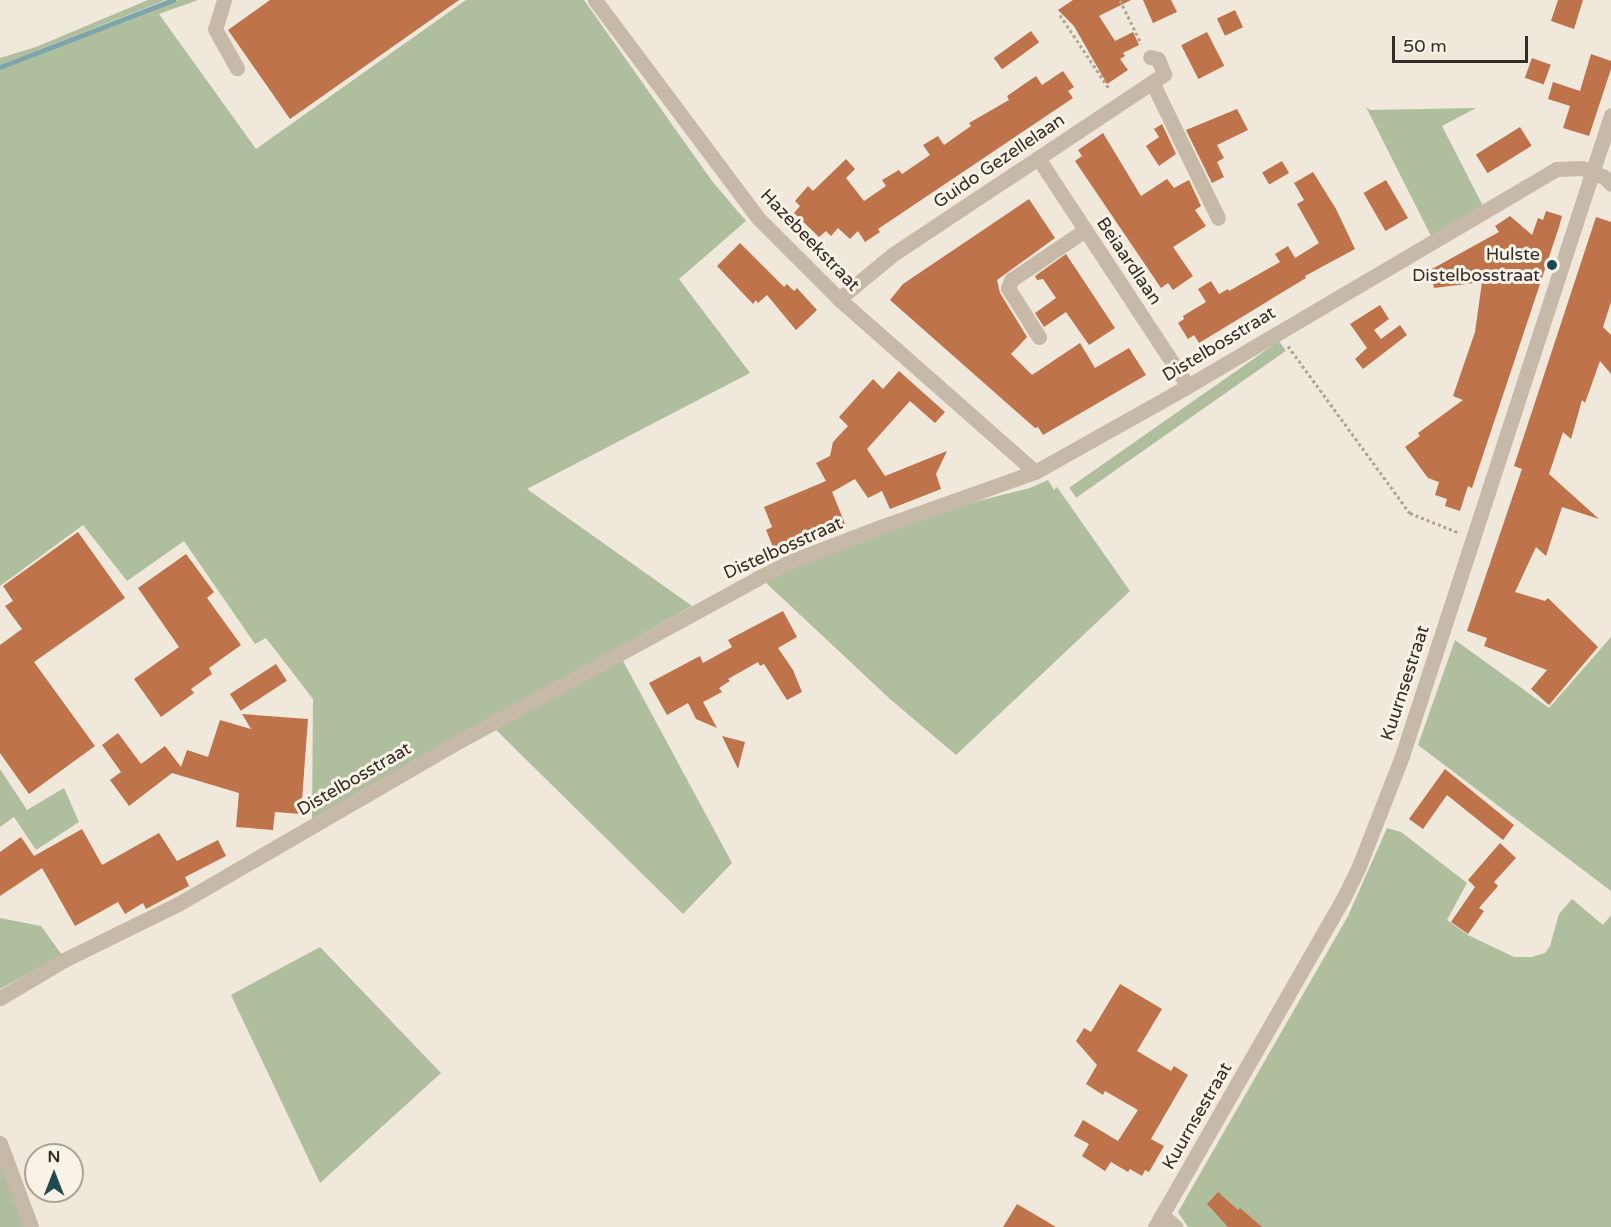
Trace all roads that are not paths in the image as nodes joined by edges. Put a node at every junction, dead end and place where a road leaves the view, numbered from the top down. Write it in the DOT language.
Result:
graph roads {
  1 [pos="224,0"];
  2 [pos="595,0"];
  3 [pos="1150,57"];
  4 [pos="237,68"];
  5 [pos="1152,82"];
  6 [pos="1611,116"];
  7 [pos="1038,158"];
  8 [pos="1592,172"];
  9 [pos="1611,184"];
  10 [pos="1218,218"];
  11 [pos="1085,230"];
  12 [pos="839,299"];
  13 [pos="1039,337"];
  14 [pos="1188,386"];
  15 [pos="1035,472"];
  16 [pos="0,998"];
  17 [pos="0,1143"];
  18 [pos="1159,1221"];
  19 [pos="30,1227"];
  20 [pos="1176,1227"];
  1 -- 4 [label="street"];
  2 -- 12 [label="street, Hazebeekstraat"];
  3 -- 5 [label="street"];
  5 -- 7 [label="street, Guido Gezellelaan"];
  5 -- 10 [label="street"];
  6 -- 8 [label="street, Kuurnsestraat"];
  7 -- 11 [label="street, Beiaardlaan"];
  7 -- 12 [label="street, Guido Gezellelaan"];
  8 -- 9 [label="street"];
  8 -- 14 [label="street, Distelbosstraat"];
  8 -- 18 [label="street, Kuurnsestraat"];
  11 -- 13 [label="street"];
  11 -- 14 [label="street, Beiaardlaan"];
  12 -- 15 [label="street, Hazebeekstraat"];
  14 -- 15 [label="street, Distelbosstraat"];
  15 -- 16 [label="street, Distelbosstraat"];
  17 -- 19 [label="street"];
  18 -- 20 [label="street"];
}
